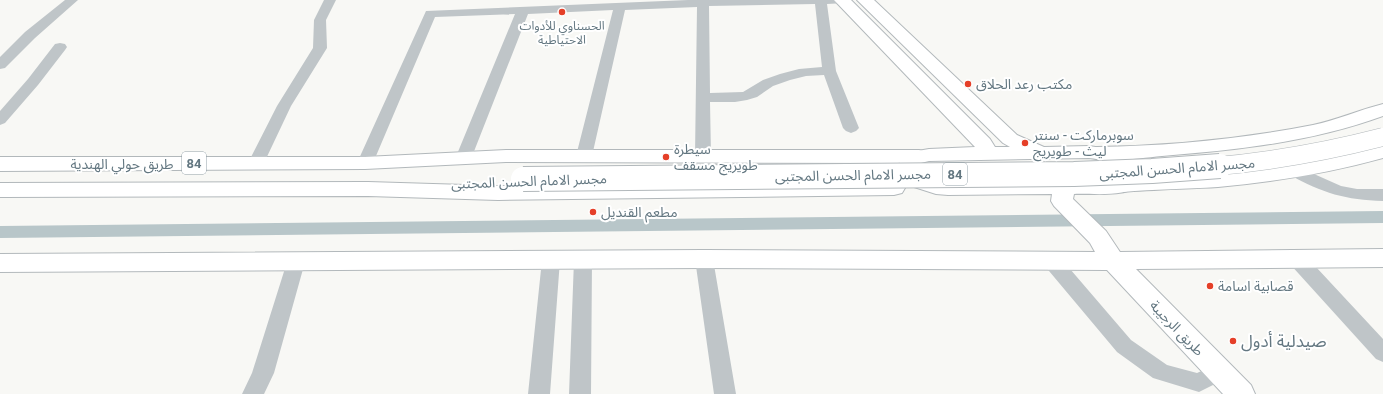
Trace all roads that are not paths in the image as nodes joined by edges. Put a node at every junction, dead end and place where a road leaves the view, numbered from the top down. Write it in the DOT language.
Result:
graph roads {
  1 [pos="72,0"];
  2 [pos="330,0"];
  3 [pos="842,0"];
  4 [pos="865,0"];
  5 [pos="821,1"];
  6 [pos="703,3"];
  7 [pos="620,6"];
  8 [pos="523,10"];
  9 [pos="60,47"];
  10 [pos="0,65"];
  11 [pos="829,71"];
  12 [pos="703,98"];
  13 [pos="1383,110"];
  14 [pos="0,120"];
  15 [pos="1383,125"];
  16 [pos="851,128"];
  17 [pos="1383,137"];
  18 [pos="1142,151"];
  19 [pos="1057,152"];
  20 [pos="1383,152"];
  21 [pos="1097,153"];
  22 [pos="968,154"];
  23 [pos="584,156"];
  24 [pos="703,156"];
  25 [pos="873,156"];
  26 [pos="919,156"];
  27 [pos="463,159"];
  28 [pos="387,162"];
  29 [pos="256,163"];
  30 [pos="365,163"];
  31 [pos="0,164"];
  32 [pos="1296,171"];
  33 [pos="525,173"];
  34 [pos="1166,183"];
  35 [pos="1123,185"];
  36 [pos="934,187"];
  37 [pos="1005,187"];
  38 [pos="886,188"];
  39 [pos="368,189"];
  40 [pos="0,190"];
  41 [pos="1383,195"];
  42 [pos="1062,198"];
  43 [pos="1296,258"];
  44 [pos="1383,258"];
  45 [pos="704,259"];
  46 [pos="551,260"];
  47 [pos="583,260"];
  48 [pos="1051,260"];
  49 [pos="1113,261"];
  50 [pos="296,262"];
  51 [pos="0,264"];
  52 [pos="1383,354"];
  53 [pos="1219,372"];
  54 [pos="253,394"];
  55 [pos="539,394"];
  56 [pos="580,394"];
  57 [pos="725,394"];
  58 [pos="1241,394"];
  1 -- 10 [label="street"];
  2 -- 29 [label="street"];
  3 -- 5 [label="street"];
  3 -- 22 [label="main road"];
  4 -- 19 [label="main road"];
  5 -- 6 [label="street"];
  5 -- 11 [label="street"];
  6 -- 7 [label="street"];
  6 -- 12 [label="street"];
  7 -- 8 [label="street"];
  7 -- 23 [label="street"];
  8 -- 27 [label="street"];
  8 -- 30 [label="street"];
  9 -- 14 [label="street"];
  11 -- 12 [label="street"];
  11 -- 16 [label="street"];
  12 -- 24 [label="street"];
  13 -- 18 [label="main road"];
  15 -- 33 [label="main road, مجسر الامام الحسن المجتبى / 84"];
  17 -- 33 [label="main road, مجسر الامام الحسن المجتبى / 84, bridge"];
  18 -- 21 [label="main road"];
  18 -- 34 [label="main road"];
  19 -- 21 [label="main road"];
  19 -- 22 [label="main road"];
  20 -- 32 [label="main road"];
  21 -- 35 [label="main road"];
  22 -- 26 [label="main road"];
  23 -- 24 [label="main road"];
  23 -- 27 [label="main road"];
  24 -- 25 [label="main road"];
  25 -- 26 [label="main road"];
  25 -- 38 [label="main road"];
  26 -- 36 [label="main road"];
  27 -- 28 [label="main road"];
  28 -- 30 [label="main road, طريق حولي الهندية / 84"];
  28 -- 33 [label="main road, مجسر الامام الحسن المجتبى / 84"];
  29 -- 30 [label="main road, طريق حولي الهندية / 84"];
  29 -- 31 [label="main road, طريق حولي الهندية / 84"];
  32 -- 34 [label="main road"];
  32 -- 41 [label="street"];
  33 -- 39 [label="main road, مجسر الامام الحسن المجتبى / 84"];
  34 -- 35 [label="main road"];
  35 -- 42 [label="main road"];
  36 -- 37 [label="main road"];
  36 -- 38 [label="main road"];
  37 -- 42 [label="main road"];
  37 -- 42 [label="main road, طريق الرجيبة"];
  38 -- 39 [label="main road"];
  39 -- 40 [label="main road, طريق حولي الهندية / 84"];
  42 -- 49 [label="main road, طريق الرجيبة"];
  43 -- 44 [label="main road"];
  43 -- 49 [label="main road"];
  43 -- 52 [label="street"];
  45 -- 47 [label="main road"];
  45 -- 48 [label="main road"];
  45 -- 57 [label="street"];
  46 -- 47 [label="main road"];
  46 -- 50 [label="main road"];
  46 -- 55 [label="street"];
  47 -- 56 [label="street"];
  48 -- 49 [label="main road"];
  48 -- 53 [label="street"];
  49 -- 53 [label="main road, طريق الرجيبة"];
  50 -- 51 [label="main road"];
  50 -- 54 [label="street"];
  53 -- 58 [label="main road, طريق الرجيبة"];
}
